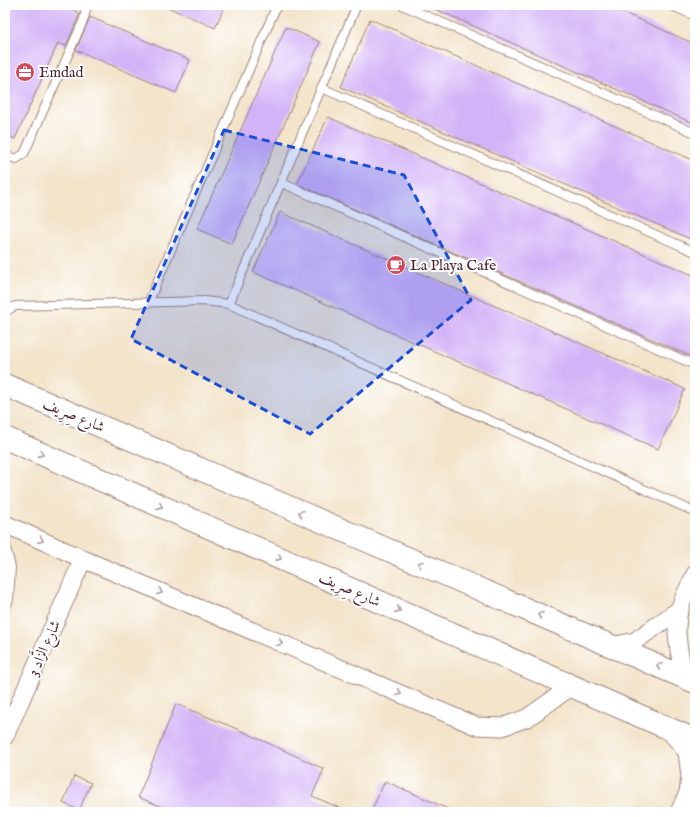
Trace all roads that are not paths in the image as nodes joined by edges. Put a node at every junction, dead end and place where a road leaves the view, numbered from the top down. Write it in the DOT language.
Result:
graph roads {
  1 [pos="86,5"];
  2 [pos="278,5"];
  3 [pos="357,5"];
  4 [pos="402,5"];
  5 [pos="670,5"];
  6 [pos="695,16"];
  7 [pos="322,88"];
  8 [pos="695,133"];
  9 [pos="5,155"];
  10 [pos="282,183"];
  11 [pos="695,252"];
  12 [pos="148,303"];
  13 [pos="229,304"];
  14 [pos="5,312"];
  15 [pos="695,365"];
  16 [pos="5,386"];
  17 [pos="5,438"];
  18 [pos="695,512"];
  19 [pos="5,524"];
  20 [pos="5,543"];
  21 [pos="83,559"];
  22 [pos="695,574"];
  23 [pos="5,609"];
  24 [pos="680,609"];
  25 [pos="612,646"];
  26 [pos="689,679"];
  27 [pos="572,686"];
  28 [pos="667,728"];
  29 [pos="5,736"];
  30 [pos="695,740"];
  31 [pos="691,789"];
  32 [pos="679,812"];
  1 -- 9 [label="lane"];
  2 -- 12 [label="lane"];
  3 -- 7 [label="lane"];
  4 -- 8 [label="lane"];
  5 -- 6 [label="lane"];
  7 -- 10 [label="lane"];
  7 -- 11 [label="lane"];
  10 -- 13 [label="lane"];
  10 -- 15 [label="lane"];
  12 -- 13 [label="lane"];
  12 -- 14 [label="lane"];
  13 -- 18 [label="lane"];
  25 -- 16 [label="main road, شارع صِرِيف, one-way"];
  17 -- 27 [label="main road, شارع صِرِيف, one-way"];
  19 -- 21 [label="street, one-way"];
  20 -- 23 [label="lane"];
  21 -- 27 [label="street, one-way"];
  21 -- 29 [label="street, شارع الزَّاد 3"];
  22 -- 24 [label="street"];
  24 -- 25 [label="street"];
  24 -- 26 [label="street"];
  26 -- 25 [label="main road, شارع صِرِيف, one-way"];
  27 -- 28 [label="main road, شارع صِرِيف"];
  28 -- 30 [label="main road, شارع صِرِيف"];
  28 -- 31 [label="street"];
  31 -- 32 [label="street"];
}
